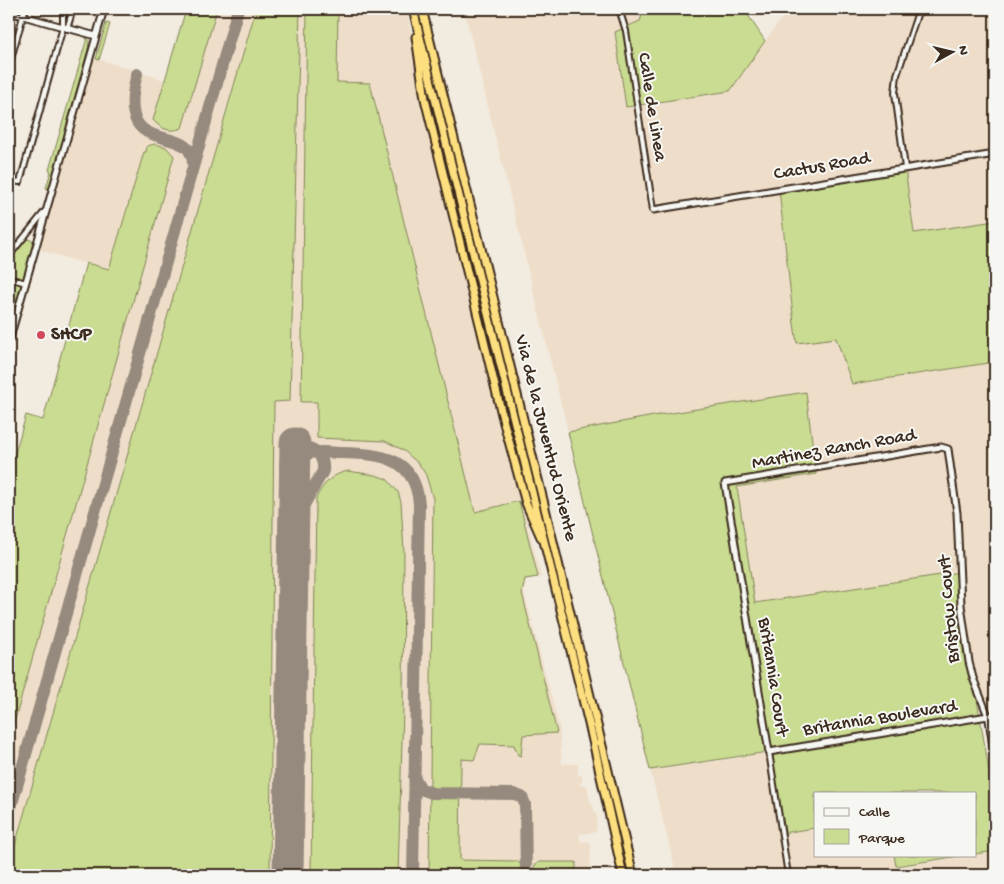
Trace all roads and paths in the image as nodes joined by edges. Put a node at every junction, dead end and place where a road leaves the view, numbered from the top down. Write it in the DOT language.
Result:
graph roads {
  1 [pos="25,9"];
  2 [pos="62,9"];
  3 [pos="73,9"];
  4 [pos="104,9"];
  5 [pos="413,9"];
  6 [pos="422,9"];
  7 [pos="619,9"];
  8 [pos="919,9"];
  9 [pos="9,12"];
  10 [pos="23,16"];
  11 [pos="65,28"];
  12 [pos="96,36"];
  13 [pos="9,66"];
  14 [pos="995,154"];
  15 [pos="905,168"];
  16 [pos="9,181"];
  17 [pos="47,208"];
  18 [pos="653,210"];
  19 [pos="9,256"];
  20 [pos="9,278"];
  21 [pos="26,283"];
  22 [pos="9,341"];
  23 [pos="948,449"];
  24 [pos="725,483"];
  25 [pos="548,552"];
  26 [pos="995,715"];
  27 [pos="988,716"];
  28 [pos="595,731"];
  29 [pos="769,752"];
  30 [pos="995,764"];
  31 [pos="622,875"];
  32 [pos="633,875"];
  33 [pos="788,875"];
  1 -- 10 [label="street"];
  2 -- 11 [label="street"];
  3 -- 11 [label="street"];
  4 -- 12 [label="street"];
  5 -- 25 [label="highway, Via de la Juventud Oriente"];
  5 -- 25 [label="highway"];
  6 -- 28 [label="highway, Via de la Juventud Oriente"];
  7 -- 18 [label="street, Calle de Linea"];
  8 -- 15 [label="street"];
  9 -- 10 [label="street"];
  10 -- 11 [label="street"];
  10 -- 13 [label="street"];
  11 -- 12 [label="street"];
  11 -- 16 [label="street"];
  12 -- 17 [label="street"];
  14 -- 15 [label="street, Cactus Road"];
  15 -- 18 [label="street, Cactus Road"];
  17 -- 19 [label="street"];
  17 -- 21 [label="street"];
  20 -- 21 [label="street"];
  21 -- 22 [label="street"];
  23 -- 24 [label="street, Martinez Ranch Road"];
  23 -- 27 [label="street, Bristow Court"];
  24 -- 29 [label="street, Britannia Court"];
  25 -- 28 [label="highway, Via de la Juventud Oriente"];
  26 -- 27 [label="street, Britannia Boulevard"];
  27 -- 29 [label="street, Britannia Boulevard"];
  27 -- 30 [label="street, Bristow Court"];
  28 -- 31 [label="highway, Via de la Juventud Oriente"];
  28 -- 32 [label="highway, Via de la Juventud Oriente"];
  29 -- 33 [label="street, Britannia Court"];
}
